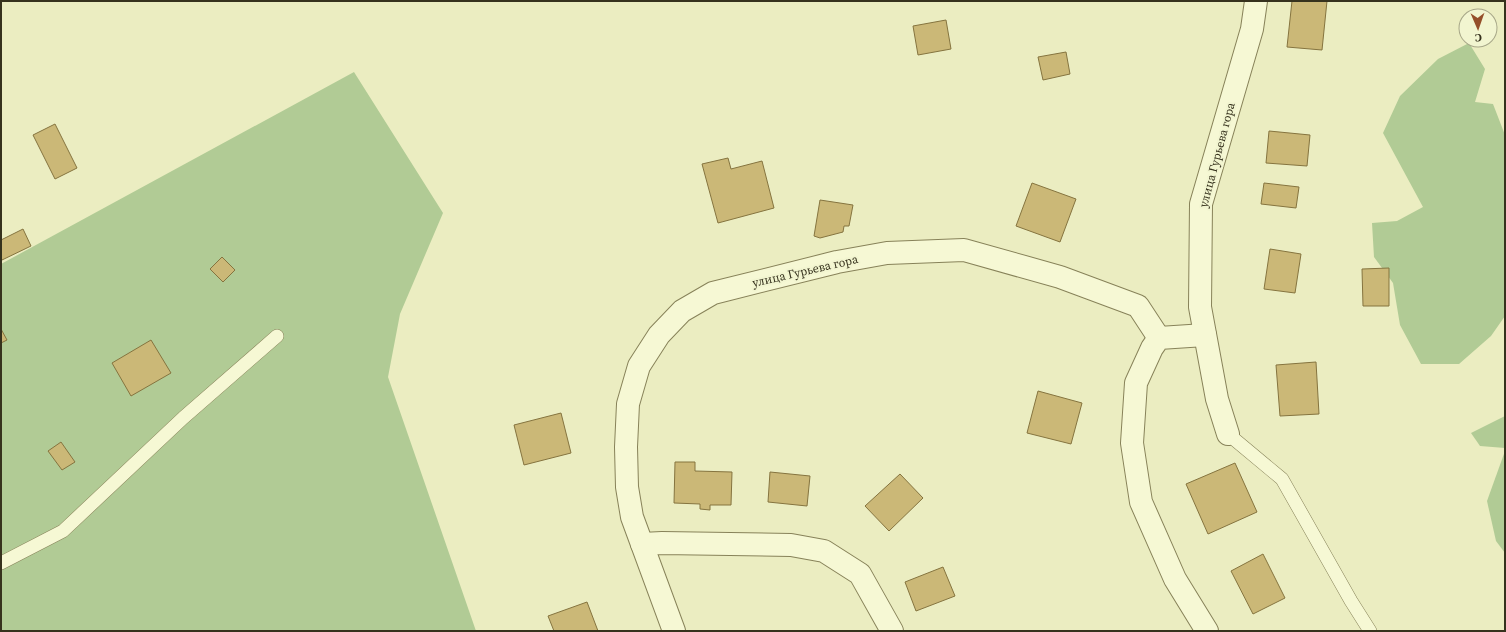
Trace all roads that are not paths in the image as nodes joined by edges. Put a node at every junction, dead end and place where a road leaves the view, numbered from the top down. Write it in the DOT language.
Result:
graph roads {
  1 [pos="1256,1"];
  2 [pos="1205,335"];
  3 [pos="277,336"];
  4 [pos="1159,338"];
  5 [pos="1228,434"];
  6 [pos="642,544"];
  7 [pos="1,563"];
  8 [pos="674,631"];
  9 [pos="892,631"];
  10 [pos="1207,631"];
  11 [pos="1370,631"];
  1 -- 2 [label="street, улица Гурьева гора"];
  2 -- 4 [label="street"];
  2 -- 5 [label="street, улица Гурьева гора"];
  3 -- 7 [label="lane"];
  4 -- 6 [label="street, улица Гурьева гора"];
  4 -- 10 [label="street"];
  5 -- 11 [label="lane"];
  6 -- 8 [label="street, улица Гурьева гора"];
  6 -- 9 [label="street"];
}
